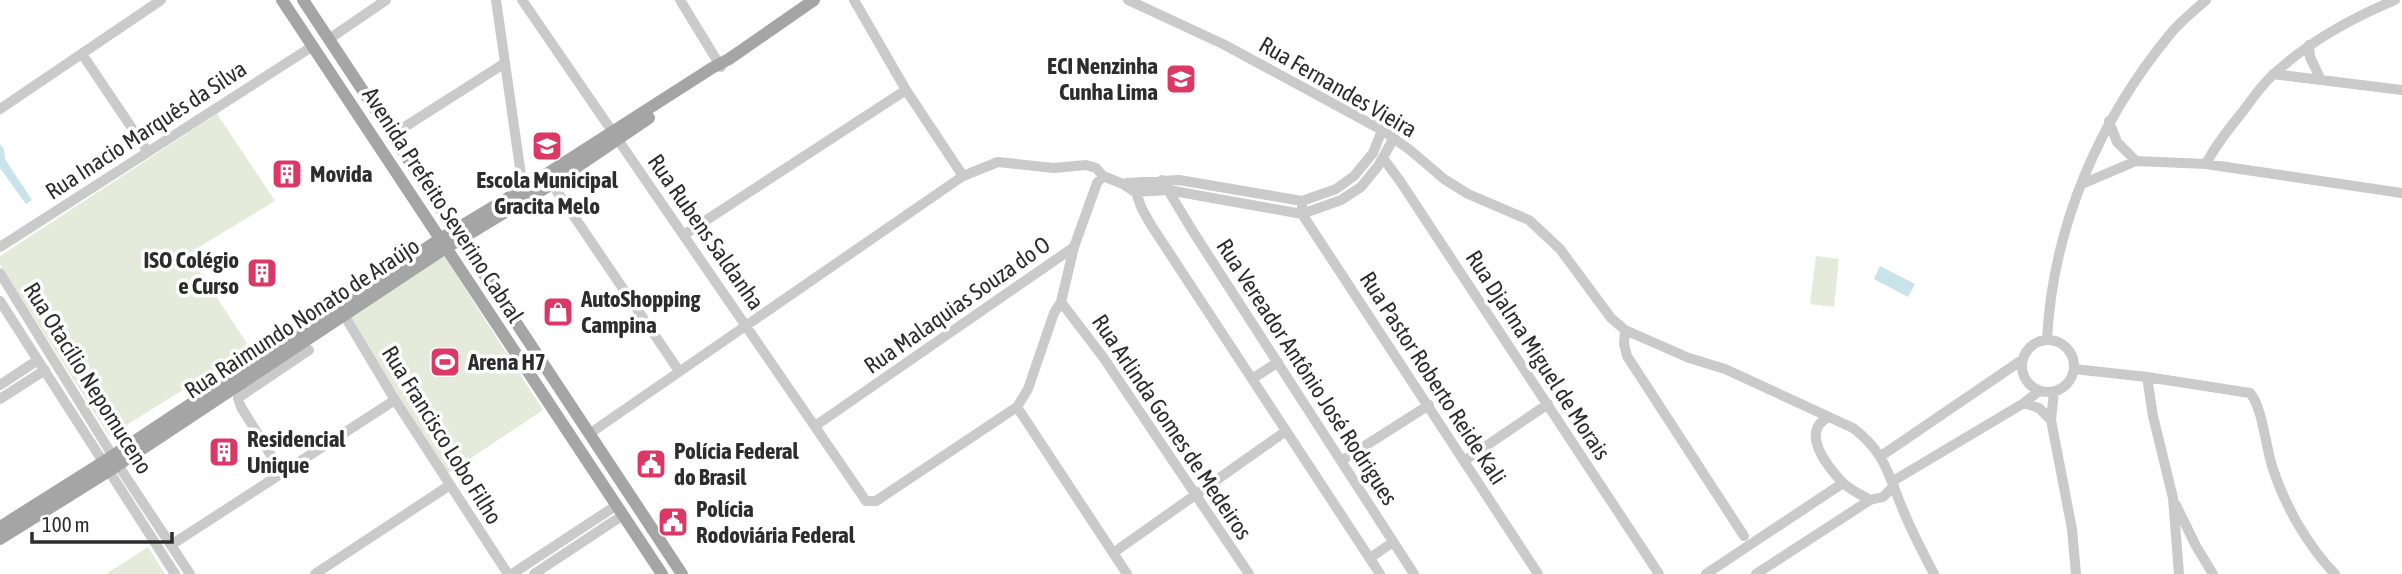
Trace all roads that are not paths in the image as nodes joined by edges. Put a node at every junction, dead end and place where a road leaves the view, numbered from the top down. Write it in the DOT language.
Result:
graph roads {
  1 [pos="161,0"];
  2 [pos="282,0"];
  3 [pos="303,0"];
  4 [pos="386,0"];
  5 [pos="496,0"];
  6 [pos="522,0"];
  7 [pos="680,0"];
  8 [pos="814,0"];
  9 [pos="854,0"];
  10 [pos="1128,0"];
  11 [pos="2206,0"];
  12 [pos="2395,0"];
  13 [pos="329,39"];
  14 [pos="2309,45"];
  15 [pos="313,46"];
  16 [pos="82,54"];
  17 [pos="505,63"];
  18 [pos="723,63"];
  19 [pos="2273,74"];
  20 [pos="2320,78"];
  21 [pos="906,90"];
  22 [pos="2402,90"];
  23 [pos="0,109"];
  24 [pos="2109,121"];
  25 [pos="1382,130"];
  26 [pos="392,135"];
  27 [pos="616,135"];
  28 [pos="1394,138"];
  29 [pos="148,152"];
  30 [pos="1383,158"];
  31 [pos="2136,160"];
  32 [pos="2206,164"];
  33 [pos="963,176"];
  34 [pos="1103,176"];
  35 [pos="1162,180"];
  36 [pos="552,184"];
  37 [pos="2082,184"];
  38 [pos="1131,186"];
  39 [pos="523,189"];
  40 [pos="1168,190"];
  41 [pos="2402,192"];
  42 [pos="1320,195"];
  43 [pos="1302,201"];
  44 [pos="1324,206"];
  45 [pos="1302,214"];
  46 [pos="458,234"];
  47 [pos="685,234"];
  48 [pos="443,243"];
  49 [pos="0,247"];
  50 [pos="1074,247"];
  51 [pos="0,273"];
  52 [pos="0,301"];
  53 [pos="1061,302"];
  54 [pos="344,315"];
  55 [pos="747,325"];
  56 [pos="1625,330"];
  57 [pos="2048,339"];
  58 [pos="309,350"];
  59 [pos="38,360"];
  60 [pos="2022,360"];
  61 [pos="1278,362"];
  62 [pos="2074,369"];
  63 [pos="45,370"];
  64 [pos="679,371"];
  65 [pos="2147,377"];
  66 [pos="1252,379"];
  67 [pos="0,384"];
  68 [pos="2039,391"];
  69 [pos="2054,392"];
  70 [pos="0,399"];
  71 [pos="395,400"];
  72 [pos="2024,403"];
  73 [pos="1548,404"];
  74 [pos="1429,405"];
  75 [pos="1017,407"];
  76 [pos="1829,417"];
  77 [pos="2051,420"];
  78 [pos="815,426"];
  79 [pos="1286,431"];
  80 [pos="589,434"];
  81 [pos="1881,456"];
  82 [pos="1341,461"];
  83 [pos="1464,461"];
  84 [pos="111,463"];
  85 [pos="280,469"];
  86 [pos="1843,483"];
  87 [pos="1894,483"];
  88 [pos="450,485"];
  89 [pos="1196,495"];
  90 [pos="1883,497"];
  91 [pos="2173,498"];
  92 [pos="1870,500"];
  93 [pos="620,510"];
  94 [pos="1904,512"];
  95 [pos="0,527"];
  96 [pos="1744,536"];
  97 [pos="0,539"];
  98 [pos="1393,542"];
  99 [pos="172,545"];
  100 [pos="552,548"];
  101 [pos="1113,553"];
  102 [pos="559,557"];
  103 [pos="1370,558"];
  104 [pos="175,574"];
  105 [pos="190,574"];
  106 [pos="315,574"];
  107 [pos="510,574"];
  108 [pos="534,574"];
  109 [pos="662,574"];
  110 [pos="682,574"];
  111 [pos="1127,574"];
  112 [pos="1249,574"];
  113 [pos="1380,574"];
  114 [pos="1414,574"];
  115 [pos="1538,574"];
  116 [pos="1659,574"];
  117 [pos="1706,574"];
  118 [pos="1756,574"];
  119 [pos="1934,574"];
  120 [pos="2076,574"];
  121 [pos="2179,574"];
  122 [pos="2213,574"];
  123 [pos="2335,574"];
  1 -- 16 [label="street"];
  2 -- 15 [label="main road, Avenida Prefeito Severino Cabral"];
  3 -- 13 [label="main road, Avenida Prefeito Severino Cabral"];
  4 -- 13 [label="street"];
  5 -- 17 [label="street"];
  6 -- 27 [label="street, Rua Rubens Saldanha"];
  7 -- 18 [label="street"];
  8 -- 18 [label="main road, Rua Raimundo Nonato de Araújo"];
  9 -- 21 [label="street"];
  10 -- 25 [label="street, Rua Fernandes Vieira"];
  11 -- 24 [label="street"];
  12 -- 14 [label="street"];
  13 -- 26 [label="main road, Avenida Prefeito Severino Cabral"];
  14 -- 19 [label="street"];
  14 -- 20 [label="street"];
  15 -- 29 [label="street, Rua Inacio Marquês da Silva"];
  15 -- 48 [label="main road, Avenida Prefeito Severino Cabral"];
  16 -- 23 [label="street"];
  16 -- 29 [label="street"];
  17 -- 26 [label="street"];
  17 -- 39 [label="street"];
  18 -- 27 [label="main road, Rua Raimundo Nonato de Araújo"];
  19 -- 20 [label="street"];
  19 -- 32 [label="street"];
  20 -- 22 [label="street"];
  21 -- 33 [label="street"];
  21 -- 47 [label="street"];
  24 -- 31 [label="street"];
  24 -- 37 [label="street"];
  25 -- 28 [label="street, Rua Fernandes Vieira"];
  25 -- 42 [label="street"];
  26 -- 46 [label="main road, Avenida Prefeito Severino Cabral"];
  27 -- 36 [label="main road, Rua Raimundo Nonato de Araújo"];
  27 -- 39 [label="main road, Rua Raimundo Nonato de Araújo"];
  27 -- 47 [label="street, Rua Rubens Saldanha"];
  28 -- 30 [label="street"];
  28 -- 56 [label="street, Rua Fernandes Vieira"];
  29 -- 49 [label="street, Rua Inacio Marquês da Silva"];
  30 -- 44 [label="street"];
  30 -- 73 [label="street, Rua Djalma Miguel de Morais"];
  31 -- 32 [label="street"];
  31 -- 37 [label="street"];
  32 -- 41 [label="street"];
  33 -- 34 [label="street"];
  33 -- 55 [label="street"];
  34 -- 38 [label="street"];
  34 -- 50 [label="street, Rua Malaquias Souza do O"];
  35 -- 38 [label="street"];
  35 -- 40 [label="street, Rua Vereador Antônio José Rodrigues"];
  35 -- 43 [label="street"];
  36 -- 46 [label="main road, Rua Raimundo Nonato de Araújo"];
  36 -- 64 [label="street"];
  37 -- 57 [label="street"];
  38 -- 40 [label="street"];
  38 -- 66 [label="street"];
  39 -- 46 [label="main road, Rua Raimundo Nonato de Araújo"];
  40 -- 45 [label="street"];
  40 -- 61 [label="street, Rua Vereador Antônio José Rodrigues"];
  42 -- 43 [label="street"];
  42 -- 44 [label="street"];
  43 -- 45 [label="street"];
  44 -- 45 [label="street"];
  45 -- 74 [label="street, Rua Pastor Roberto Reide Kali"];
  46 -- 48 [label="main road, Rua Raimundo Nonato de Araújo"];
  46 -- 80 [label="main road, Avenida Prefeito Severino Cabral"];
  47 -- 55 [label="street, Rua Rubens Saldanha"];
  48 -- 54 [label="main road, Rua Raimundo Nonato de Araújo"];
  48 -- 84 [label="main road, Rua Raimundo Nonato de Araújo"];
  48 -- 93 [label="main road, Avenida Prefeito Severino Cabral"];
  50 -- 53 [label="street"];
  50 -- 78 [label="street, Rua Malaquias Souza do O"];
  51 -- 84 [label="street, Rua Otacílio Nepomuceno"];
  52 -- 59 [label="street, Rua Otacílio Nepomuceno"];
  53 -- 75 [label="street"];
  53 -- 89 [label="street, Rua Arlinda Gomes de Medeiros"];
  54 -- 71 [label="street, Rua Francisco Lobo Filho"];
  54 -- 84 [label="main road, Rua Raimundo Nonato de Araújo"];
  55 -- 64 [label="street"];
  55 -- 78 [label="street, Rua Rubens Saldanha"];
  56 -- 76 [label="street, Rua Fernandes Vieira"];
  56 -- 96 [label="street"];
  57 -- 60 [label="street"];
  57 -- 62 [label="street"];
  58 -- 85 [label="street"];
  59 -- 63 [label="street, Rua Otacílio Nepomuceno"];
  59 -- 67 [label="street"];
  60 -- 68 [label="street"];
  60 -- 81 [label="street"];
  61 -- 66 [label="street"];
  61 -- 82 [label="street, Rua Vereador Antônio José Rodrigues"];
  62 -- 65 [label="street"];
  62 -- 69 [label="street"];
  63 -- 70 [label="street"];
  63 -- 84 [label="street, Rua Otacílio Nepomuceno"];
  64 -- 80 [label="street"];
  65 -- 91 [label="street"];
  65 -- 123 [label="street"];
  66 -- 79 [label="street"];
  68 -- 69 [label="street"];
  68 -- 72 [label="street"];
  69 -- 77 [label="street"];
  71 -- 85 [label="street"];
  71 -- 88 [label="street, Rua Francisco Lobo Filho"];
  72 -- 77 [label="street"];
  72 -- 87 [label="street"];
  73 -- 83 [label="street"];
  73 -- 116 [label="street, Rua Djalma Miguel de Morais"];
  74 -- 82 [label="street"];
  74 -- 83 [label="street, Rua Pastor Roberto Reide Kali"];
  75 -- 78 [label="street, Rua Rubens Saldanha"];
  75 -- 101 [label="street"];
  76 -- 81 [label="street, Rua Fernandes Vieira"];
  76 -- 86 [label="street"];
  77 -- 120 [label="street"];
  79 -- 89 [label="street"];
  79 -- 103 [label="street"];
  80 -- 110 [label="main road, Avenida Prefeito Severino Cabral"];
  81 -- 87 [label="street, Rua Fernandes Vieira"];
  82 -- 98 [label="street, Rua Vereador Antônio José Rodrigues"];
  83 -- 115 [label="street, Rua Pastor Roberto Reide Kali"];
  84 -- 95 [label="main road, Rua Raimundo Nonato de Araújo"];
  84 -- 97 [label="main road, Rua Raimundo Nonato de Araújo"];
  84 -- 99 [label="street, Rua Otacílio Nepomuceno"];
  84 -- 104 [label="street, Rua Otacílio Nepomuceno"];
  85 -- 99 [label="street"];
  86 -- 92 [label="street"];
  86 -- 117 [label="street"];
  87 -- 90 [label="street"];
  87 -- 94 [label="street"];
  88 -- 106 [label="street"];
  88 -- 107 [label="street, Rua Francisco Lobo Filho"];
  89 -- 101 [label="street"];
  89 -- 112 [label="street, Rua Arlinda Gomes de Medeiros"];
  90 -- 92 [label="street"];
  90 -- 94 [label="street"];
  91 -- 121 [label="street"];
  91 -- 122 [label="street"];
  92 -- 118 [label="street"];
  93 -- 100 [label="street"];
  93 -- 102 [label="street"];
  93 -- 109 [label="main road, Avenida Prefeito Severino Cabral"];
  94 -- 119 [label="street"];
  98 -- 103 [label="street"];
  98 -- 114 [label="street, Rua Vereador Antônio José Rodrigues"];
  99 -- 105 [label="street, Rua Otacílio Nepomuceno"];
  100 -- 102 [label="street"];
  100 -- 107 [label="street"];
  101 -- 111 [label="street"];
  102 -- 108 [label="street"];
  103 -- 113 [label="street"];
}
